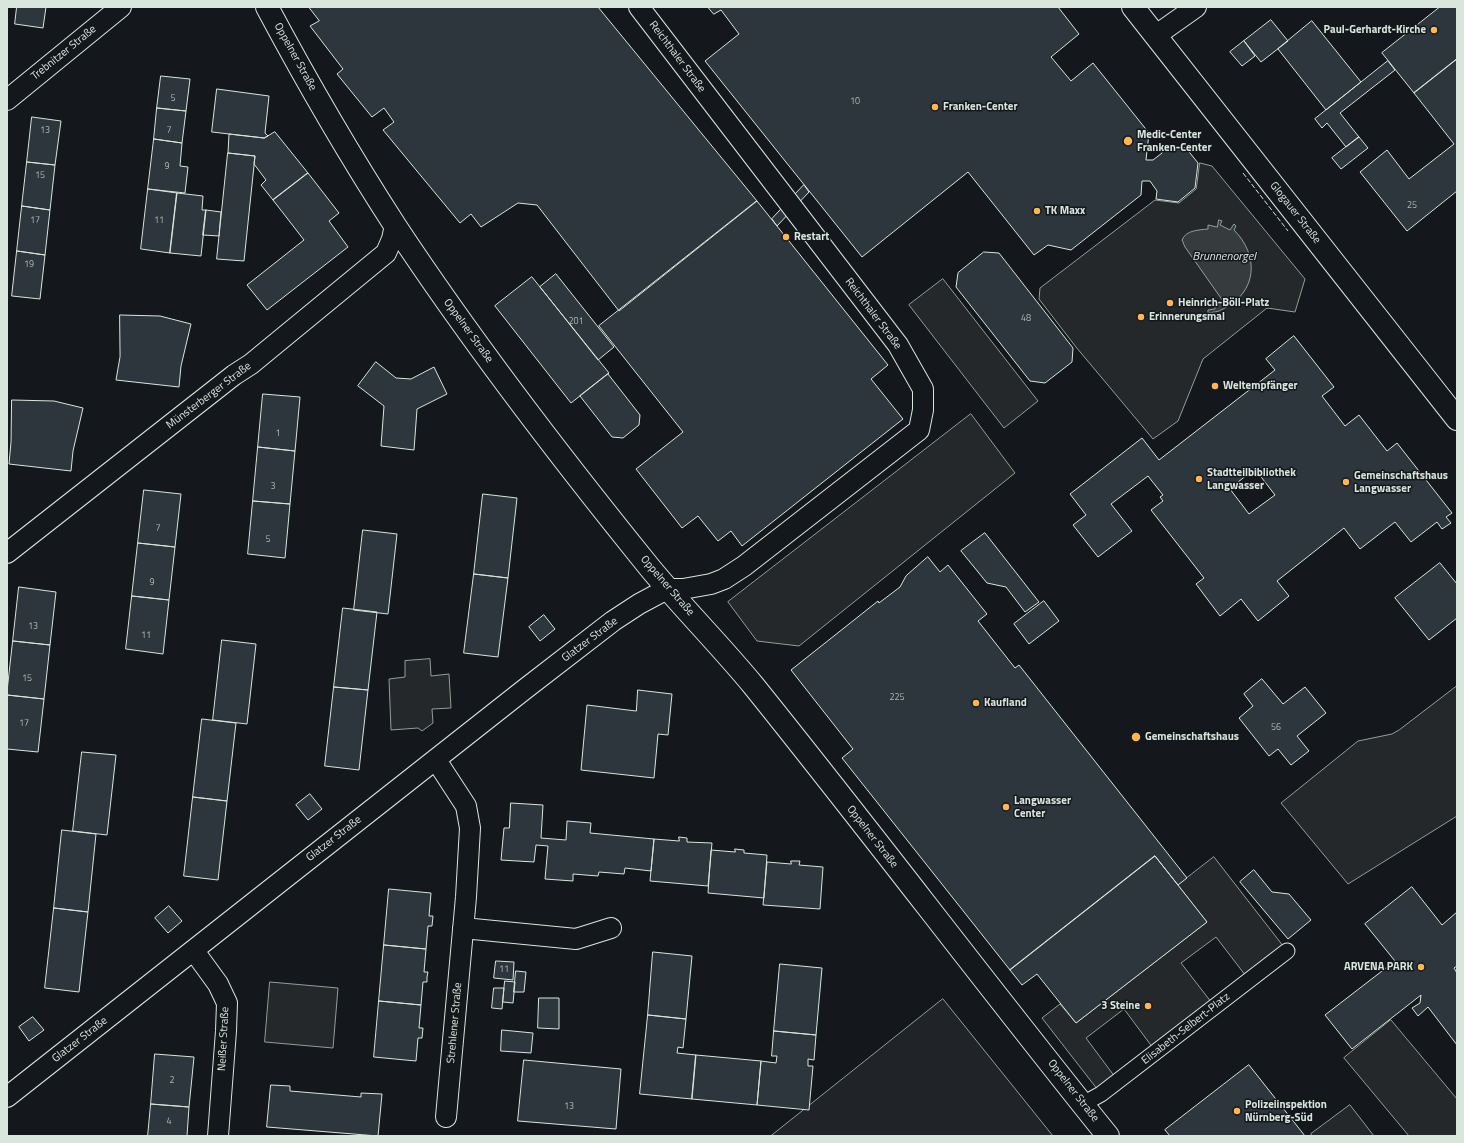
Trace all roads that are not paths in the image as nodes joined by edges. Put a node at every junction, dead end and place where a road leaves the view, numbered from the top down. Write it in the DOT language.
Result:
graph roads {
  1 [pos="121,7"];
  2 [pos="267,7"];
  3 [pos="639,7"];
  4 [pos="1133,7"];
  5 [pos="1196,7"];
  6 [pos="1155,36"];
  7 [pos="7,100"];
  8 [pos="395,225"];
  9 [pos="1457,419"];
  10 [pos="7,553"];
  11 [pos="667,589"];
  12 [pos="436,760"];
  13 [pos="463,928"];
  14 [pos="611,928"];
  15 [pos="194,950"];
  16 [pos="1288,951"];
  17 [pos="7,1097"];
  18 [pos="1082,1104"];
  19 [pos="446,1117"];
  20 [pos="218,1136"];
  21 [pos="1108,1136"];
  1 -- 7 [label="street, Trebnitzer Straße"];
  2 -- 8 [label="street, Oppelner Straße"];
  3 -- 11 [label="street, Reichthaler Straße"];
  4 -- 6 [label="street, Glogauer Straße"];
  5 -- 6 [label="street"];
  6 -- 9 [label="street, Glogauer Straße"];
  8 -- 10 [label="street, Münsterberger Straße"];
  8 -- 11 [label="street, Oppelner Straße"];
  11 -- 12 [label="street, Glatzer Straße"];
  11 -- 18 [label="street, Oppelner Straße"];
  12 -- 13 [label="street, Strehlener Straße"];
  12 -- 15 [label="street, Glatzer Straße"];
  13 -- 14 [label="street"];
  13 -- 19 [label="street, Strehlener Straße"];
  15 -- 17 [label="street, Glatzer Straße"];
  15 -- 20 [label="street, Neißer Straße"];
  16 -- 18 [label="street, Elisabeth-Selbert-Platz"];
  18 -- 21 [label="street, Oppelner Straße"];
}
